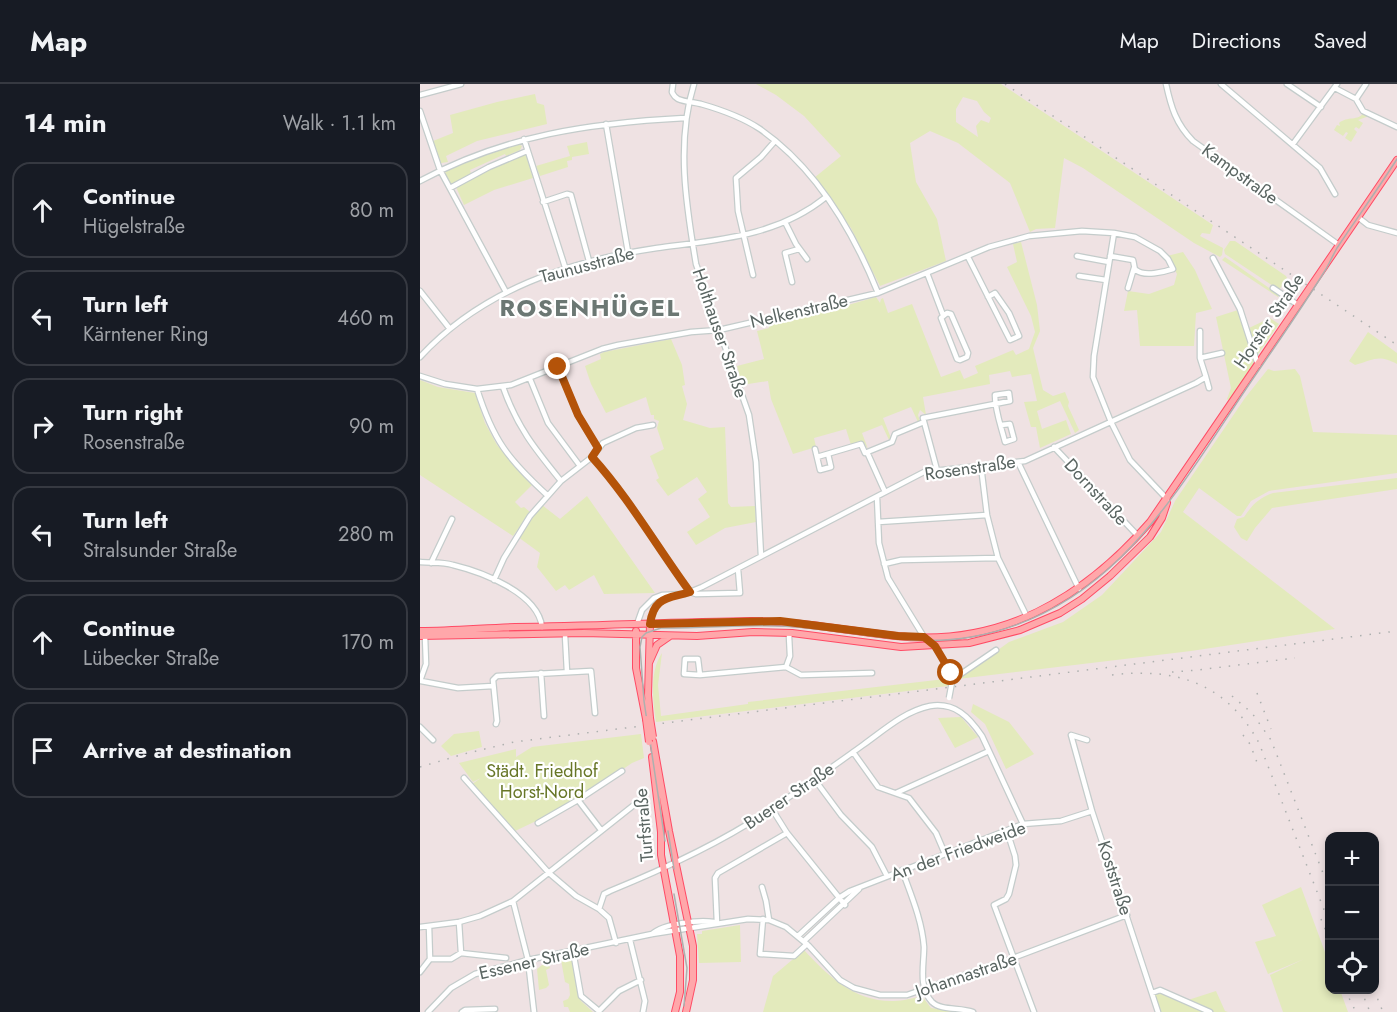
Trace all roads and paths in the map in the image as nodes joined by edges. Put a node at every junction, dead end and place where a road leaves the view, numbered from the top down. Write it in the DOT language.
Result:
graph roads {
  1 [pos="461,84"];
  2 [pos="673,84"];
  3 [pos="694,84"];
  4 [pos="1166,84"];
  5 [pos="1221,84"];
  6 [pos="1287,84"];
  7 [pos="1366,84"];
  8 [pos="1336,86"];
  9 [pos="420,95"];
  10 [pos="1356,99"];
  11 [pos="688,102"];
  12 [pos="1321,107"];
  13 [pos="420,111"];
  14 [pos="685,118"];
  15 [pos="606,124"];
  16 [pos="1397,127"];
  17 [pos="524,139"];
  18 [pos="775,141"];
  19 [pos="1293,144"];
  20 [pos="527,151"];
  21 [pos="1397,160"];
  22 [pos="440,170"];
  23 [pos="420,181"];
  24 [pos="450,188"];
  25 [pos="1335,194"];
  26 [pos="825,197"];
  27 [pos="543,202"];
  28 [pos="1359,218"];
  29 [pos="785,222"];
  30 [pos="1114,233"];
  31 [pos="1397,233"];
  32 [pos="743,236"];
  33 [pos="692,243"];
  34 [pos="1339,245"];
  35 [pos="799,249"];
  36 [pos="628,252"];
  37 [pos="968,256"];
  38 [pos="1077,256"];
  39 [pos="1213,258"];
  40 [pos="1110,259"];
  41 [pos="807,260"];
  42 [pos="589,261"];
  43 [pos="565,267"];
  44 [pos="1134,268"];
  45 [pos="927,273"];
  46 [pos="753,274"];
  47 [pos="1079,276"];
  48 [pos="1106,280"];
  49 [pos="792,282"];
  50 [pos="1128,288"];
  51 [pos="1273,288"];
  52 [pos="420,291"];
  53 [pos="506,292"];
  54 [pos="878,293"];
  55 [pos="988,297"];
  56 [pos="1298,305"];
  57 [pos="943,315"];
  58 [pos="450,329"];
  59 [pos="719,330"];
  60 [pos="1200,331"];
  61 [pos="1222,353"];
  62 [pos="420,357"];
  63 [pos="1200,358"];
  64 [pos="1258,366"];
  65 [pos="558,367"];
  66 [pos="420,376"];
  67 [pos="1206,377"];
  68 [pos="530,379"];
  69 [pos="503,387"];
  70 [pos="1209,388"];
  71 [pos="477,389"];
  72 [pos="923,420"];
  73 [pos="1111,422"];
  74 [pos="653,425"];
  75 [pos="1001,425"];
  76 [pos="1054,447"];
  77 [pos="598,448"];
  78 [pos="815,449"];
  79 [pos="867,452"];
  80 [pos="828,454"];
  81 [pos="592,457"];
  82 [pos="817,457"];
  83 [pos="1018,462"];
  84 [pos="580,466"];
  85 [pos="981,466"];
  86 [pos="937,470"];
  87 [pos="561,481"];
  88 [pos="885,492"];
  89 [pos="547,495"];
  90 [pos="877,497"];
  91 [pos="1168,499"];
  92 [pos="987,515"];
  93 [pos="452,519"];
  94 [pos="878,522"];
  95 [pos="1138,536"];
  96 [pos="761,556"];
  97 [pos="998,558"];
  98 [pos="420,561"];
  99 [pos="431,563"];
  100 [pos="884,564"];
  101 [pos="738,569"];
  102 [pos="494,580"];
  103 [pos="1078,589"];
  104 [pos="690,592"];
  105 [pos="672,596"];
  106 [pos="1027,617"];
  107 [pos="638,624"];
  108 [pos="650,624"];
  109 [pos="544,627"];
  110 [pos="515,631"];
  111 [pos="792,633"];
  112 [pos="422,634"];
  113 [pos="565,634"];
  114 [pos="636,634"];
  115 [pos="547,635"];
  116 [pos="649,635"];
  117 [pos="671,636"];
  118 [pos="924,637"];
  119 [pos="935,646"];
  120 [pos="996,650"];
  121 [pos="649,663"];
  122 [pos="786,667"];
  123 [pos="567,672"];
  124 [pos="872,673"];
  125 [pos="542,674"];
  126 [pos="700,675"];
  127 [pos="952,680"];
  128 [pos="420,681"];
  129 [pos="493,686"];
  130 [pos="947,705"];
  131 [pos="595,712"];
  132 [pos="544,716"];
  133 [pos="648,718"];
  134 [pos="496,724"];
  135 [pos="420,728"];
  136 [pos="433,740"];
  137 [pos="1087,740"];
  138 [pos="989,751"];
  139 [pos="853,752"];
  140 [pos="622,771"];
  141 [pos="464,778"];
  142 [pos="815,780"];
  143 [pos="909,787"];
  144 [pos="896,793"];
  145 [pos="909,798"];
  146 [pos="645,799"];
  147 [pos="578,800"];
  148 [pos="772,808"];
  149 [pos="1092,811"];
  150 [pos="663,814"];
  151 [pos="538,823"];
  152 [pos="1023,824"];
  153 [pos="601,830"];
  154 [pos="1007,831"];
  155 [pos="787,833"];
  156 [pos="945,854"];
  157 [pos="677,862"];
  158 [pos="665,867"];
  159 [pos="902,870"];
  160 [pos="549,873"];
  161 [pos="887,876"];
  162 [pos="762,887"];
  163 [pos="860,887"];
  164 [pos="839,898"];
  165 [pos="513,901"];
  166 [pos="845,904"];
  167 [pos="599,909"];
  168 [pos="1127,915"];
  169 [pos="762,920"];
  170 [pos="769,920"];
  171 [pos="459,922"];
  172 [pos="717,922"];
  173 [pos="429,926"];
  174 [pos="689,926"];
  175 [pos="420,927"];
  176 [pos="674,928"];
  177 [pos="798,936"];
  178 [pos="630,940"];
  179 [pos="616,943"];
  180 [pos="806,943"];
  181 [pos="573,951"];
  182 [pos="461,953"];
  183 [pos="506,958"];
  184 [pos="1013,958"];
  185 [pos="430,959"];
  186 [pos="528,960"];
  187 [pos="420,972"];
  188 [pos="641,980"];
  189 [pos="926,990"];
  190 [pos="1152,993"];
  191 [pos="495,1009"];
  192 [pos="600,1011"];
  193 [pos="428,1012"];
  194 [pos="462,1012"];
  195 [pos="534,1012"];
  196 [pos="644,1012"];
  197 [pos="675,1012"];
  198 [pos="686,1012"];
  199 [pos="973,1012"];
  200 [pos="1034,1012"];
  201 [pos="1158,1012"];
  202 [pos="1210,1012"];
  1 -- 9 [label="street"];
  2 -- 11 [label="street"];
  3 -- 11 [label="street, Holthauser Straße"];
  4 -- 34 [label="street, Kampstraße"];
  5 -- 19 [label="street"];
  6 -- 12 [label="street"];
  7 -- 10 [label="street"];
  8 -- 10 [label="street"];
  8 -- 12 [label="street"];
  10 -- 16 [label="street"];
  11 -- 14 [label="street, Holthauser Straße"];
  11 -- 18 [label="street"];
  12 -- 19 [label="street"];
  13 -- 22 [label="street"];
  14 -- 15 [label="street"];
  14 -- 33 [label="street, Holthauser Straße"];
  15 -- 17 [label="street"];
  15 -- 36 [label="street"];
  17 -- 20 [label="street"];
  17 -- 22 [label="street"];
  18 -- 26 [label="street"];
  18 -- 32 [label="street"];
  19 -- 25 [label="street"];
  20 -- 24 [label="street"];
  20 -- 27 [label="street"];
  21 -- 28 [label="main road, Horster Straße"];
  22 -- 23 [label="street"];
  22 -- 24 [label="street"];
  24 -- 53 [label="street"];
  26 -- 29 [label="street, Taunusstraße"];
  26 -- 54 [label="street"];
  27 -- 42 [label="street"];
  27 -- 43 [label="street"];
  28 -- 31 [label="street"];
  28 -- 34 [label="main road, Horster Straße"];
  29 -- 32 [label="street, Taunusstraße"];
  29 -- 35 [label="street"];
  30 -- 37 [label="street, Nelkenstraße"];
  30 -- 40 [label="street"];
  30 -- 44 [label="street, Nelkenstraße"];
  32 -- 33 [label="street, Taunusstraße"];
  32 -- 46 [label="street"];
  33 -- 36 [label="street, Taunusstraße"];
  33 -- 59 [label="street, Holthauser Straße"];
  34 -- 56 [label="main road, Horster Straße"];
  35 -- 41 [label="street"];
  35 -- 49 [label="street"];
  36 -- 42 [label="street, Taunusstraße"];
  37 -- 45 [label="street, Nelkenstraße"];
  37 -- 55 [label="street"];
  38 -- 40 [label="street"];
  39 -- 64 [label="street"];
  40 -- 44 [label="street"];
  40 -- 48 [label="street"];
  42 -- 43 [label="street, Taunusstraße"];
  43 -- 53 [label="street, Taunusstraße"];
  44 -- 50 [label="street"];
  45 -- 54 [label="street, Nelkenstraße"];
  45 -- 57 [label="street"];
  47 -- 48 [label="street"];
  48 -- 73 [label="street"];
  51 -- 56 [label="street"];
  52 -- 58 [label="street"];
  53 -- 58 [label="street, Taunusstraße"];
  54 -- 59 [label="street, Nelkenstraße"];
  55 -- 55 [label="street"];
  56 -- 64 [label="main road, Horster Straße"];
  57 -- 57 [label="street"];
  58 -- 62 [label="street, Taunusstraße"];
  59 -- 65 [label="street, Nelkenstraße"];
  59 -- 96 [label="street, Holthauser Straße"];
  60 -- 63 [label="street"];
  61 -- 63 [label="street"];
  63 -- 67 [label="street"];
  64 -- 91 [label="main road, Horster Straße"];
  65 -- 68 [label="street, Nelkenstraße"];
  65 -- 77 [label="street"];
  66 -- 71 [label="street, Nelkenstraße"];
  67 -- 70 [label="street"];
  67 -- 73 [label="street, Rosenstraße"];
  68 -- 69 [label="street, Nelkenstraße"];
  68 -- 84 [label="street"];
  69 -- 71 [label="street, Nelkenstraße"];
  69 -- 87 [label="street"];
  71 -- 89 [label="street"];
  72 -- 75 [label="street"];
  72 -- 79 [label="street"];
  72 -- 86 [label="street"];
  73 -- 76 [label="street, Rosenstraße"];
  73 -- 91 [label="street"];
  74 -- 77 [label="street"];
  76 -- 83 [label="street, Rosenstraße"];
  76 -- 95 [label="street, Dornstraße"];
  77 -- 81 [label="street"];
  78 -- 82 [label="street"];
  79 -- 80 [label="street"];
  79 -- 88 [label="street"];
  80 -- 82 [label="street"];
  80 -- 82 [label="street"];
  81 -- 84 [label="street"];
  81 -- 104 [label="street"];
  83 -- 85 [label="street, Rosenstraße"];
  83 -- 103 [label="street"];
  84 -- 87 [label="street"];
  85 -- 86 [label="street, Rosenstraße"];
  85 -- 92 [label="street"];
  86 -- 88 [label="street, Rosenstraße"];
  87 -- 89 [label="street"];
  88 -- 90 [label="street, Rosenstraße"];
  89 -- 102 [label="street"];
  90 -- 94 [label="street"];
  90 -- 96 [label="street, Rosenstraße"];
  91 -- 95 [label="main road"];
  91 -- 119 [label="main road"];
  92 -- 94 [label="street"];
  92 -- 97 [label="street"];
  93 -- 99 [label="street"];
  94 -- 100 [label="street"];
  95 -- 103 [label="main road"];
  96 -- 101 [label="street, Rosenstraße"];
  97 -- 100 [label="street"];
  97 -- 106 [label="street"];
  98 -- 99 [label="street"];
  99 -- 102 [label="street"];
  100 -- 118 [label="street"];
  101 -- 104 [label="street, Rosenstraße"];
  101 -- 104 [label="street, Rosenstraße"];
  102 -- 109 [label="street"];
  103 -- 106 [label="main road"];
  104 -- 105 [label="street, Rosenstraße"];
  105 -- 107 [label="street, Rosenstraße"];
  105 -- 108 [label="street"];
  106 -- 118 [label="main road"];
  107 -- 108 [label="main road"];
  107 -- 109 [label="main road"];
  107 -- 114 [label="main road, Turfstraße"];
  108 -- 116 [label="main road, Turfstraße"];
  108 -- 118 [label="main road"];
  109 -- 110 [label="main road"];
  109 -- 115 [label="street"];
  110 -- 112 [label="main road"];
  110 -- 115 [label="main road"];
  111 -- 117 [label="main road"];
  111 -- 119 [label="main road"];
  111 -- 122 [label="street"];
  112 -- 128 [label="street"];
  113 -- 114 [label="main road"];
  113 -- 115 [label="main road"];
  113 -- 123 [label="street"];
  114 -- 116 [label="main road"];
  114 -- 133 [label="main road, Turfstraße"];
  116 -- 117 [label="main road"];
  116 -- 121 [label="main road, Turfstraße"];
  117 -- 121 [label="main road"];
  118 -- 119 [label="street"];
  119 -- 127 [label="street"];
  120 -- 127 [label="street"];
  121 -- 133 [label="main road, Turfstraße"];
  122 -- 124 [label="street"];
  122 -- 126 [label="street"];
  123 -- 125 [label="street"];
  123 -- 131 [label="street"];
  125 -- 129 [label="street"];
  125 -- 132 [label="street"];
  126 -- 126 [label="street"];
  127 -- 130 [label="street, bridge"];
  128 -- 129 [label="street"];
  129 -- 134 [label="street"];
  130 -- 138 [label="street"];
  130 -- 139 [label="street, Buerer Straße"];
  133 -- 150 [label="main road, Turfstraße, bridge"];
  135 -- 136 [label="street"];
  137 -- 149 [label="street, Koststraße"];
  138 -- 143 [label="street"];
  138 -- 152 [label="street"];
  139 -- 142 [label="street, Buerer Straße"];
  139 -- 144 [label="street"];
  140 -- 147 [label="street"];
  141 -- 160 [label="street"];
  142 -- 148 [label="street, Buerer Straße"];
  142 -- 161 [label="street"];
  143 -- 144 [label="street"];
  143 -- 145 [label="street"];
  144 -- 145 [label="street"];
  145 -- 156 [label="street"];
  146 -- 153 [label="street"];
  147 -- 151 [label="street"];
  147 -- 153 [label="street"];
  148 -- 155 [label="street"];
  148 -- 157 [label="street, Buerer Straße"];
  149 -- 152 [label="street, An der Friedweide"];
  149 -- 168 [label="street, Koststraße"];
  150 -- 157 [label="main road, Turfstraße"];
  150 -- 158 [label="main road, Turfstraße"];
  152 -- 154 [label="street, An der Friedweide"];
  153 -- 160 [label="street"];
  154 -- 156 [label="street, An der Friedweide"];
  154 -- 184 [label="street"];
  155 -- 164 [label="street"];
  155 -- 172 [label="street"];
  156 -- 159 [label="street, An der Friedweide"];
  157 -- 158 [label="street, Buerer Straße"];
  157 -- 174 [label="main road, Turfstraße"];
  158 -- 167 [label="street, Buerer Straße"];
  158 -- 176 [label="main road, Turfstraße"];
  159 -- 161 [label="street, An der Friedweide"];
  159 -- 189 [label="street"];
  160 -- 165 [label="street"];
  160 -- 167 [label="street"];
  161 -- 163 [label="street, An der Friedweide"];
  162 -- 170 [label="street"];
  163 -- 164 [label="street, An der Friedweide"];
  163 -- 166 [label="street, An der Friedweide"];
  164 -- 166 [label="street"];
  164 -- 177 [label="street, An der Friedweide"];
  165 -- 171 [label="street"];
  165 -- 186 [label="street"];
  166 -- 180 [label="street, An der Friedweide"];
  167 -- 179 [label="street"];
  168 -- 184 [label="street, Johannastraße"];
  168 -- 190 [label="street, Koststraße"];
  169 -- 170 [label="street, Johannastraße"];
  169 -- 172 [label="street, Johannastraße"];
  169 -- 180 [label="street, An der Friedweide"];
  170 -- 177 [label="street, Johannastraße"];
  171 -- 173 [label="street"];
  171 -- 182 [label="street"];
  172 -- 174 [label="street, Johannastraße"];
  173 -- 175 [label="street"];
  173 -- 185 [label="street"];
  174 -- 176 [label="street, Johannastraße"];
  174 -- 198 [label="main road, Turfstraße"];
  176 -- 178 [label="street, Essener Straße"];
  176 -- 197 [label="main road, Turfstraße"];
  177 -- 180 [label="street, Johannastraße"];
  178 -- 179 [label="street, Essener Straße"];
  178 -- 188 [label="street"];
  179 -- 181 [label="street, Essener Straße"];
  180 -- 189 [label="street, Johannastraße"];
  181 -- 186 [label="street, Essener Straße"];
  181 -- 192 [label="street"];
  182 -- 183 [label="street"];
  182 -- 185 [label="street"];
  184 -- 189 [label="street, Johannastraße"];
  184 -- 200 [label="street"];
  185 -- 187 [label="street"];
  186 -- 193 [label="street, Essener Straße"];
  186 -- 195 [label="street"];
  188 -- 192 [label="street"];
  188 -- 196 [label="street"];
  189 -- 199 [label="street"];
  190 -- 201 [label="street, Koststraße"];
  190 -- 202 [label="street"];
  191 -- 194 [label="street"];
}
